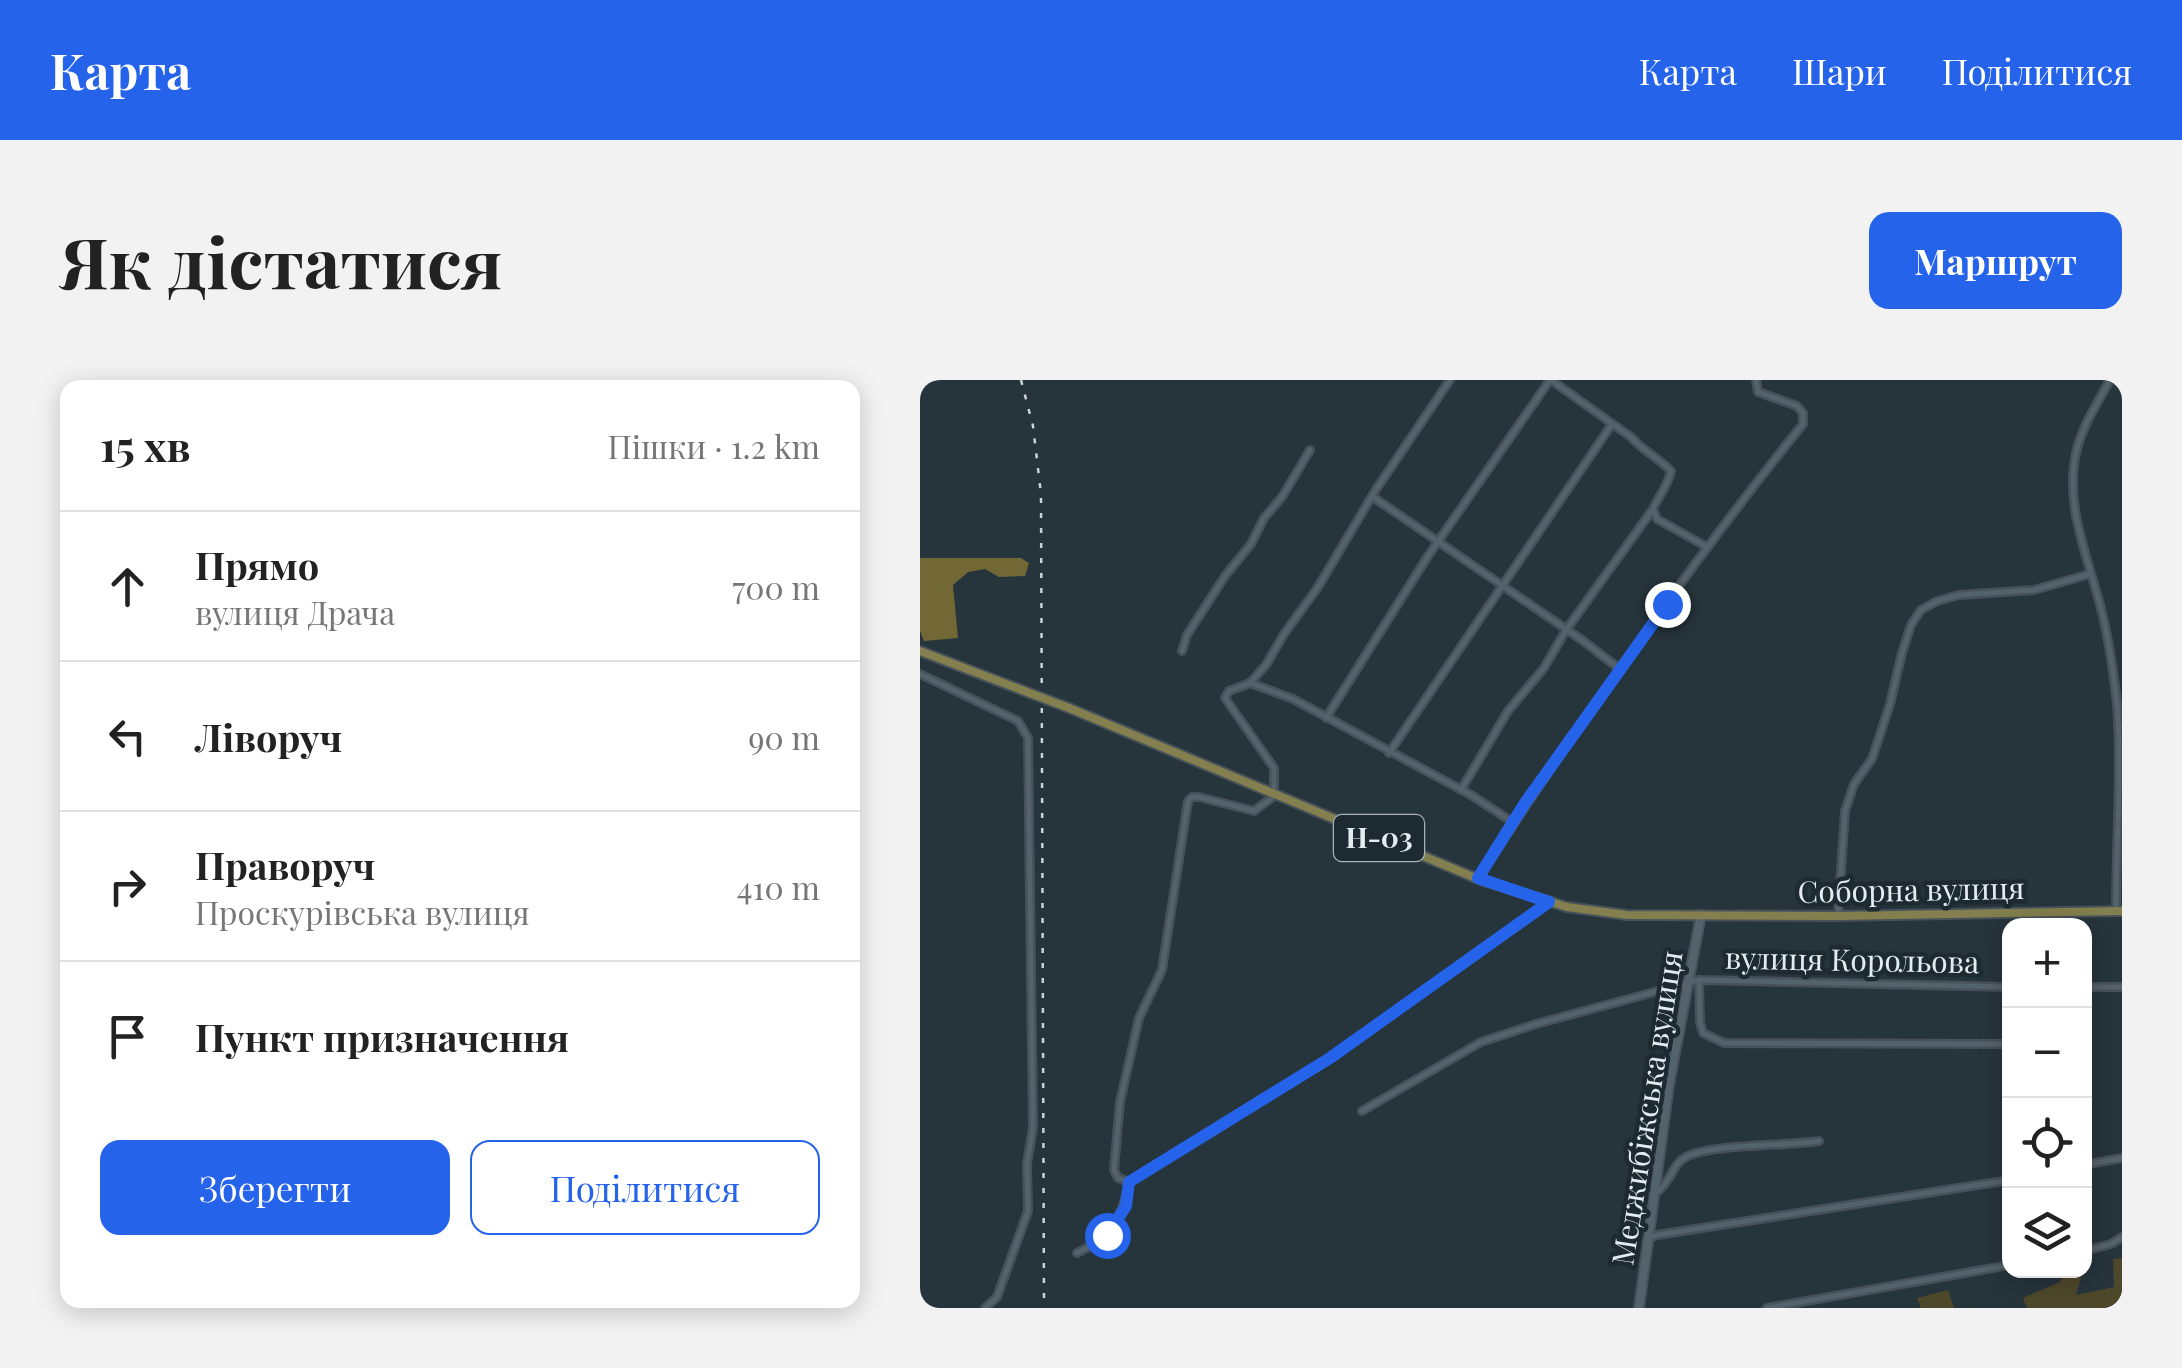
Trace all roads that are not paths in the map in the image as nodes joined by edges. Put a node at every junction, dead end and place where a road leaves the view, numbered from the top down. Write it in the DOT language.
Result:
graph roads {
  1 [pos="1450,380"];
  2 [pos="1550,380"];
  3 [pos="1756,380"];
  4 [pos="2110,380"];
  5 [pos="1612,424"];
  6 [pos="1310,450"];
  7 [pos="1372,496"];
  8 [pos="1653,510"];
  9 [pos="1439,544"];
  10 [pos="1707,547"];
  11 [pos="2090,574"];
  12 [pos="1504,588"];
  13 [pos="1566,630"];
  14 [pos="920,650"];
  15 [pos="1182,651"];
  16 [pos="1620,670"];
  17 [pos="920,674"];
  18 [pos="1250,683"];
  19 [pos="1326,718"];
  20 [pos="1389,754"];
  21 [pos="1461,790"];
  22 [pos="1274,796"];
  23 [pos="1514,822"];
  24 [pos="1478,878"];
  25 [pos="1549,902"];
  26 [pos="2119,911"];
  27 [pos="1702,915"];
  28 [pos="1838,916"];
  29 [pos="1694,981"];
  30 [pos="2002,987"];
  31 [pos="2092,987"];
  32 [pos="2122,988"];
  33 [pos="2002,1044"];
  34 [pos="1362,1112"];
  35 [pos="1819,1140"];
  36 [pos="2122,1158"];
  37 [pos="2092,1164"];
  38 [pos="2002,1181"];
  39 [pos="1129,1182"];
  40 [pos="1656,1192"];
  41 [pos="2122,1238"];
  42 [pos="1648,1240"];
  43 [pos="2092,1249"];
  44 [pos="1077,1253"];
  45 [pos="2002,1265"];
  46 [pos="985,1308"];
  47 [pos="1639,1308"];
  48 [pos="1767,1308"];
  1 -- 7 [label="street"];
  2 -- 5 [label="street"];
  2 -- 9 [label="street"];
  3 -- 10 [label="street"];
  4 -- 11 [label="street"];
  5 -- 8 [label="street"];
  5 -- 12 [label="street"];
  6 -- 15 [label="street"];
  7 -- 9 [label="street"];
  7 -- 18 [label="street"];
  8 -- 10 [label="street"];
  8 -- 13 [label="street"];
  9 -- 12 [label="street"];
  9 -- 19 [label="street"];
  10 -- 16 [label="street"];
  11 -- 26 [label="street"];
  11 -- 28 [label="street"];
  12 -- 13 [label="street"];
  12 -- 20 [label="street"];
  13 -- 16 [label="street"];
  13 -- 21 [label="street"];
  14 -- 22 [label="main road, Н-03, bridge"];
  16 -- 23 [label="street"];
  17 -- 46 [label="street"];
  18 -- 19 [label="street"];
  18 -- 22 [label="street"];
  19 -- 20 [label="street"];
  20 -- 21 [label="street"];
  21 -- 23 [label="street"];
  22 -- 24 [label="main road, Н-03"];
  22 -- 39 [label="street"];
  23 -- 24 [label="street"];
  24 -- 25 [label="main road, Н-03"];
  25 -- 27 [label="main road, Н-03"];
  25 -- 39 [label="street"];
  26 -- 28 [label="main road, Соборна вулиця / Н-03"];
  27 -- 28 [label="main road, Соборна вулиця / Н-03"];
  27 -- 29 [label="main road, Меджибіжська вулиця"];
  29 -- 30 [label="street, вулиця Корольова"];
  29 -- 33 [label="street"];
  29 -- 34 [label="street, вулиця Корольова"];
  29 -- 40 [label="main road, Меджибіжська вулиця"];
  31 -- 32 [label="street"];
  35 -- 40 [label="street"];
  36 -- 37 [label="street"];
  38 -- 42 [label="street"];
  39 -- 44 [label="street"];
  40 -- 42 [label="main road, Меджибіжська вулиця"];
  41 -- 43 [label="street"];
  42 -- 47 [label="main road, Меджибіжська вулиця"];
  45 -- 48 [label="street"];
}
